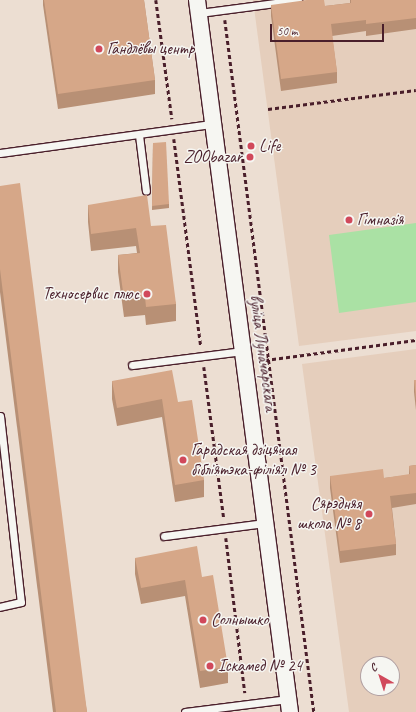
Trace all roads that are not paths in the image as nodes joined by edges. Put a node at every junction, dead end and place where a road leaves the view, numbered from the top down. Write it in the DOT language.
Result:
graph roads {
  1 [pos="298,0"];
  2 [pos="198,7"];
  3 [pos="213,124"];
  4 [pos="139,134"];
  5 [pos="0,153"];
  6 [pos="146,191"];
  7 [pos="244,356"];
  8 [pos="132,365"];
  9 [pos="0,416"];
  10 [pos="266,523"];
  11 [pos="164,536"];
  12 [pos="0,607"];
  13 [pos="289,705"];
  14 [pos="185,712"];
  1 -- 2 [label="lane"];
  2 -- 3 [label="street, вуліца Луначарскага"];
  3 -- 4 [label="lane"];
  3 -- 7 [label="street, вуліца Луначарскага"];
  4 -- 5 [label="lane"];
  4 -- 6 [label="lane"];
  7 -- 8 [label="lane"];
  7 -- 10 [label="street, вуліца Луначарскага"];
  9 -- 12 [label="lane"];
  10 -- 11 [label="lane"];
  10 -- 13 [label="street, вуліца Луначарскага"];
  13 -- 14 [label="lane"];
}
